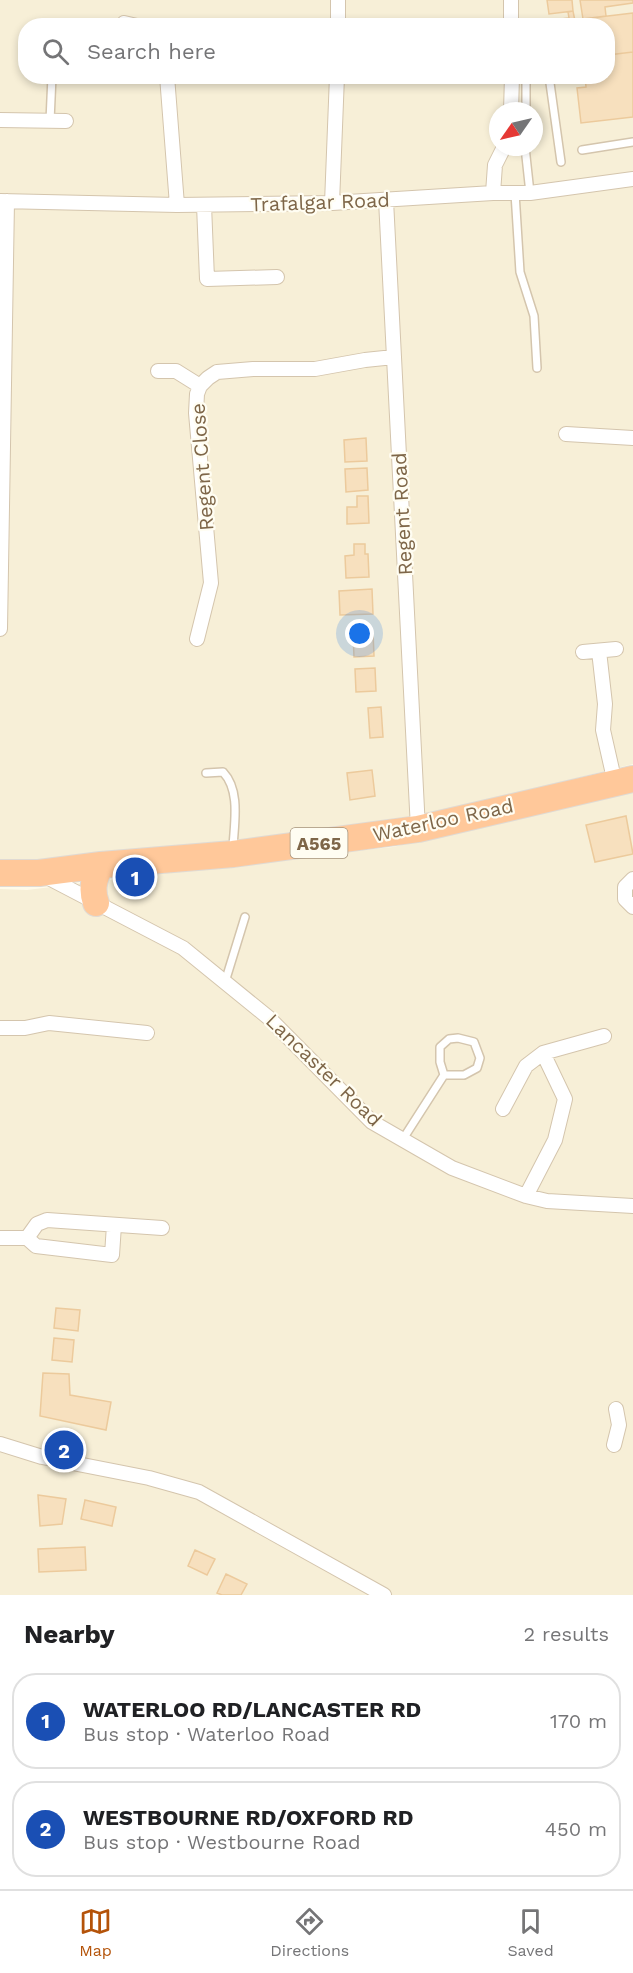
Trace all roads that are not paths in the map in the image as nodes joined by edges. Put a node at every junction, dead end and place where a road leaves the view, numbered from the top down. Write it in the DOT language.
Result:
graph roads {
  1 [pos="338,0"];
  2 [pos="511,0"];
  3 [pos="338,18"];
  4 [pos="511,18"];
  5 [pos="52,84"];
  6 [pos="168,84"];
  7 [pos="337,84"];
  8 [pos="512,84"];
  9 [pos="526,84"];
  10 [pos="549,84"];
  11 [pos="511,102"];
  12 [pos="525,102"];
  13 [pos="0,120"];
  14 [pos="50,121"];
  15 [pos="66,121"];
  16 [pos="633,142"];
  17 [pos="582,150"];
  18 [pos="500,156"];
  19 [pos="526,156"];
  20 [pos="561,162"];
  21 [pos="633,179"];
  22 [pos="493,193"];
  23 [pos="515,193"];
  24 [pos="530,193"];
  25 [pos="386,200"];
  26 [pos="3,201"];
  27 [pos="332,203"];
  28 [pos="177,205"];
  29 [pos="204,205"];
  30 [pos="277,277"];
  31 [pos="394,357"];
  32 [pos="537,368"];
  33 [pos="158,371"];
  34 [pos="200,386"];
  35 [pos="2,395"];
  36 [pos="566,434"];
  37 [pos="633,438"];
  38 [pos="0,629"];
  39 [pos="197,639"];
  40 [pos="616,649"];
  41 [pos="599,651"];
  42 [pos="583,652"];
  43 [pos="206,773"];
  44 [pos="624,781"];
  45 [pos="418,829"];
  46 [pos="233,854"];
  47 [pos="101,865"];
  48 [pos="0,873"];
  49 [pos="39,873"];
  50 [pos="633,879"];
  51 [pos="96,903"];
  52 [pos="633,907"];
  53 [pos="245,917"];
  54 [pos="225,982"];
  55 [pos="0,1028"];
  56 [pos="147,1033"];
  57 [pos="604,1036"];
  58 [pos="543,1053"];
  59 [pos="444,1075"];
  60 [pos="503,1109"];
  61 [pos="402,1139"];
  62 [pos="526,1196"];
  63 [pos="633,1206"];
  64 [pos="114,1225"];
  65 [pos="162,1228"];
  66 [pos="0,1238"];
  67 [pos="27,1238"];
  68 [pos="616,1409"];
  69 [pos="626,1427"];
  70 [pos="0,1444"];
  71 [pos="614,1445"];
  72 [pos="384,1595"];
  1 -- 3 [label="street"];
  2 -- 4 [label="street"];
  5 -- 14 [label="lane"];
  6 -- 28 [label="street"];
  7 -- 27 [label="street"];
  8 -- 11 [label="street"];
  9 -- 12 [label="lane"];
  10 -- 20 [label="lane"];
  13 -- 14 [label="street"];
  14 -- 15 [label="street"];
  16 -- 17 [label="lane"];
  18 -- 22 [label="street"];
  19 -- 24 [label="lane"];
  21 -- 24 [label="street, Trafalgar Road"];
  22 -- 23 [label="street, Trafalgar Road"];
  22 -- 25 [label="street, Trafalgar Road"];
  23 -- 24 [label="street, Trafalgar Road"];
  23 -- 32 [label="lane"];
  25 -- 27 [label="street, Trafalgar Road"];
  25 -- 31 [label="street, Regent Road"];
  26 -- 28 [label="street, Trafalgar Road"];
  26 -- 35 [label="street"];
  27 -- 29 [label="street, Trafalgar Road"];
  28 -- 29 [label="street, Trafalgar Road"];
  29 -- 30 [label="street"];
  31 -- 34 [label="street, Regent Close"];
  31 -- 45 [label="street, Regent Road"];
  33 -- 34 [label="street"];
  34 -- 39 [label="street, Regent Close"];
  35 -- 38 [label="street"];
  36 -- 37 [label="street"];
  40 -- 41 [label="street"];
  41 -- 42 [label="street"];
  41 -- 44 [label="street"];
  43 -- 46 [label="lane"];
  44 -- 45 [label="highway, Waterloo Road / A565"];
  45 -- 46 [label="highway, Waterloo Road / A565"];
  46 -- 47 [label="highway, Waterloo Road / A565"];
  47 -- 49 [label="highway, Waterloo Road / A565"];
  47 -- 51 [label="highway"];
  48 -- 49 [label="highway, Waterloo Road / A565"];
  49 -- 51 [label="street, Lancaster Road"];
  50 -- 52 [label="street"];
  51 -- 54 [label="street, Lancaster Road"];
  53 -- 54 [label="lane"];
  54 -- 61 [label="street, Lancaster Road"];
  55 -- 56 [label="street"];
  57 -- 58 [label="street"];
  58 -- 60 [label="street"];
  58 -- 62 [label="street"];
  59 -- 59 [label="lane"];
  59 -- 61 [label="lane"];
  61 -- 62 [label="street, Lancaster Road"];
  62 -- 63 [label="street, Lancaster Road"];
  64 -- 65 [label="street"];
  64 -- 67 [label="street"];
  64 -- 67 [label="street"];
  66 -- 67 [label="street"];
  68 -- 69 [label="street"];
  69 -- 71 [label="street"];
  70 -- 72 [label="street"];
}
